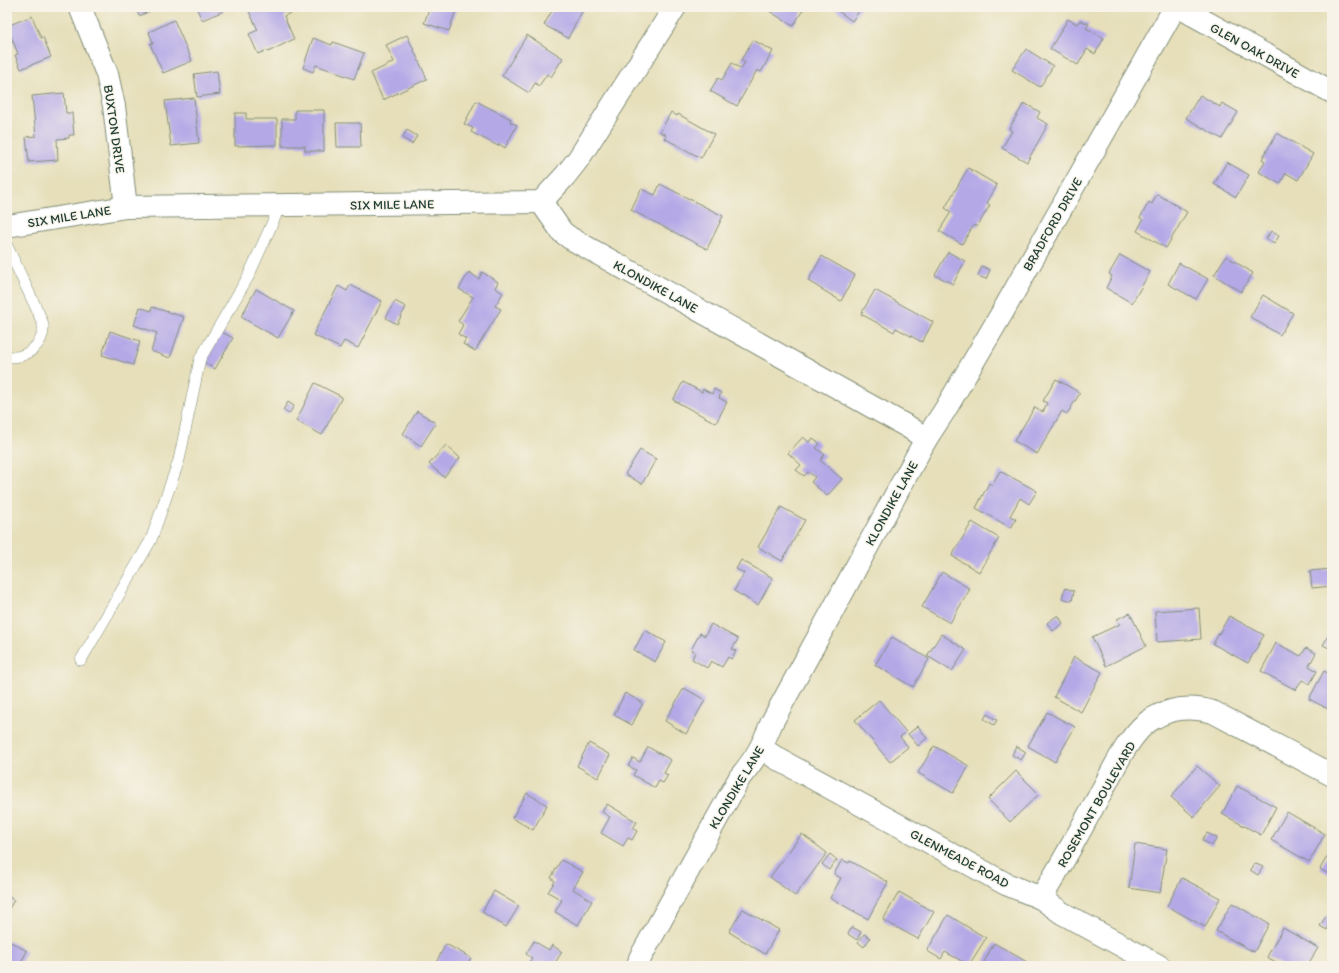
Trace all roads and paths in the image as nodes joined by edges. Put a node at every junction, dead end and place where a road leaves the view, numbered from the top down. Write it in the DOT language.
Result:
graph roads {
  1 [pos="80,7"];
  2 [pos="675,7"];
  3 [pos="1175,7"];
  4 [pos="1179,7"];
  5 [pos="1332,92"];
  6 [pos="541,202"];
  7 [pos="280,206"];
  8 [pos="126,207"];
  9 [pos="7,226"];
  10 [pos="7,246"];
  11 [pos="7,356"];
  12 [pos="926,439"];
  13 [pos="81,660"];
  14 [pos="762,748"];
  15 [pos="1332,775"];
  16 [pos="1041,898"];
  17 [pos="638,966"];
  18 [pos="1159,966"];
  1 -- 8 [label="street, BUXTON DRIVE"];
  2 -- 6 [label="street"];
  3 -- 12 [label="street, BRADFORD DRIVE"];
  4 -- 5 [label="street, GLEN OAK DRIVE"];
  6 -- 7 [label="street, SIX MILE LANE"];
  6 -- 12 [label="street, KLONDIKE LANE"];
  7 -- 8 [label="street, SIX MILE LANE"];
  7 -- 13 [label="lane"];
  8 -- 9 [label="street, SIX MILE LANE"];
  10 -- 11 [label="lane"];
  12 -- 14 [label="street, KLONDIKE LANE"];
  14 -- 16 [label="street, GLENMEADE ROAD"];
  14 -- 17 [label="street, KLONDIKE LANE"];
  15 -- 16 [label="street, ROSEMONT BOULEVARD"];
  16 -- 18 [label="street, GLENMEADE ROAD"];
}
